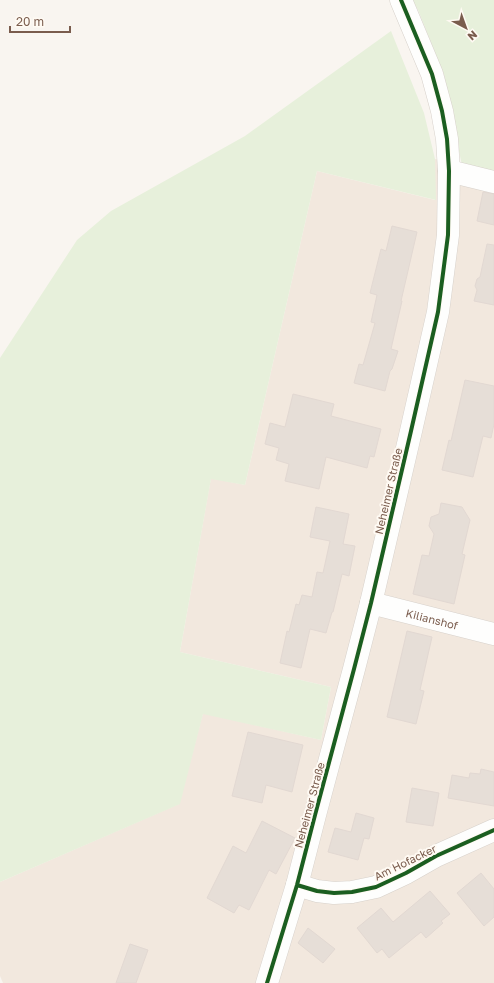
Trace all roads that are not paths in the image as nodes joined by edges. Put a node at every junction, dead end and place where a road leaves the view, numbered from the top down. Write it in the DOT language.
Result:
graph roads {
  1 [pos="401,0"];
  2 [pos="449,171"];
  3 [pos="494,182"];
  4 [pos="371,603"];
  5 [pos="494,634"];
  6 [pos="494,830"];
  7 [pos="298,885"];
  8 [pos="267,983"];
  1 -- 2 [label="street, Neheimer Straße"];
  2 -- 3 [label="street"];
  2 -- 4 [label="street, Neheimer Straße"];
  4 -- 5 [label="street, Kilianshof"];
  4 -- 7 [label="street, Neheimer Straße"];
  6 -- 7 [label="street, Am Hofacker"];
  7 -- 8 [label="street, Neheimer Straße"];
}
